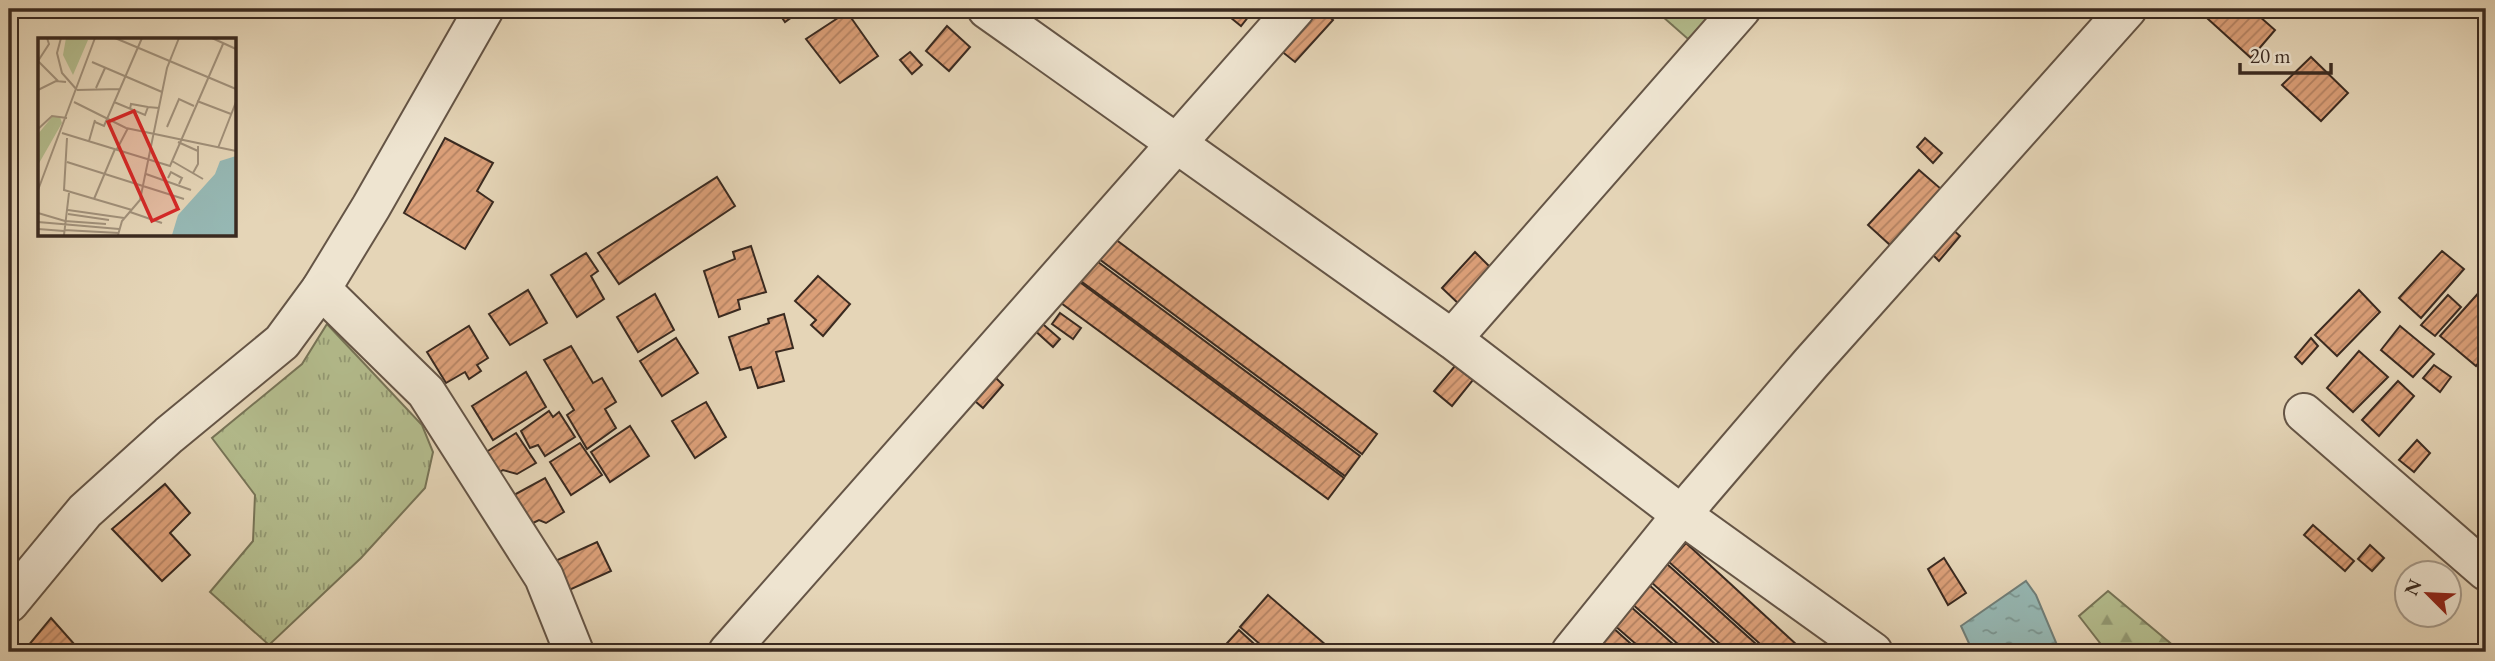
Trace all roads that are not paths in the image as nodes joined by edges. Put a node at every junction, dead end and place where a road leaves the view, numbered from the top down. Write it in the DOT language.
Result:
graph roads {
  1 [pos="484,9"];
  2 [pos="987,9"];
  3 [pos="1295,9"];
  4 [pos="1741,9"];
  5 [pos="2127,9"];
  6 [pos="1177,142"];
  7 [pos="321,289"];
  8 [pos="1452,339"];
  9 [pos="2304,413"];
  10 [pos="1682,515"];
  11 [pos="2486,571"];
  12 [pos="9,603"];
  13 [pos="574,652"];
  14 [pos="728,652"];
  15 [pos="1571,652"];
  16 [pos="1872,652"];
  1 -- 7 [label="street"];
  2 -- 6 [label="street"];
  3 -- 6 [label="street"];
  4 -- 8 [label="street"];
  5 -- 10 [label="street"];
  6 -- 8 [label="street"];
  6 -- 14 [label="street"];
  7 -- 12 [label="street"];
  7 -- 13 [label="street"];
  8 -- 10 [label="street"];
  9 -- 11 [label="street"];
  10 -- 15 [label="street"];
  10 -- 16 [label="street"];
}
